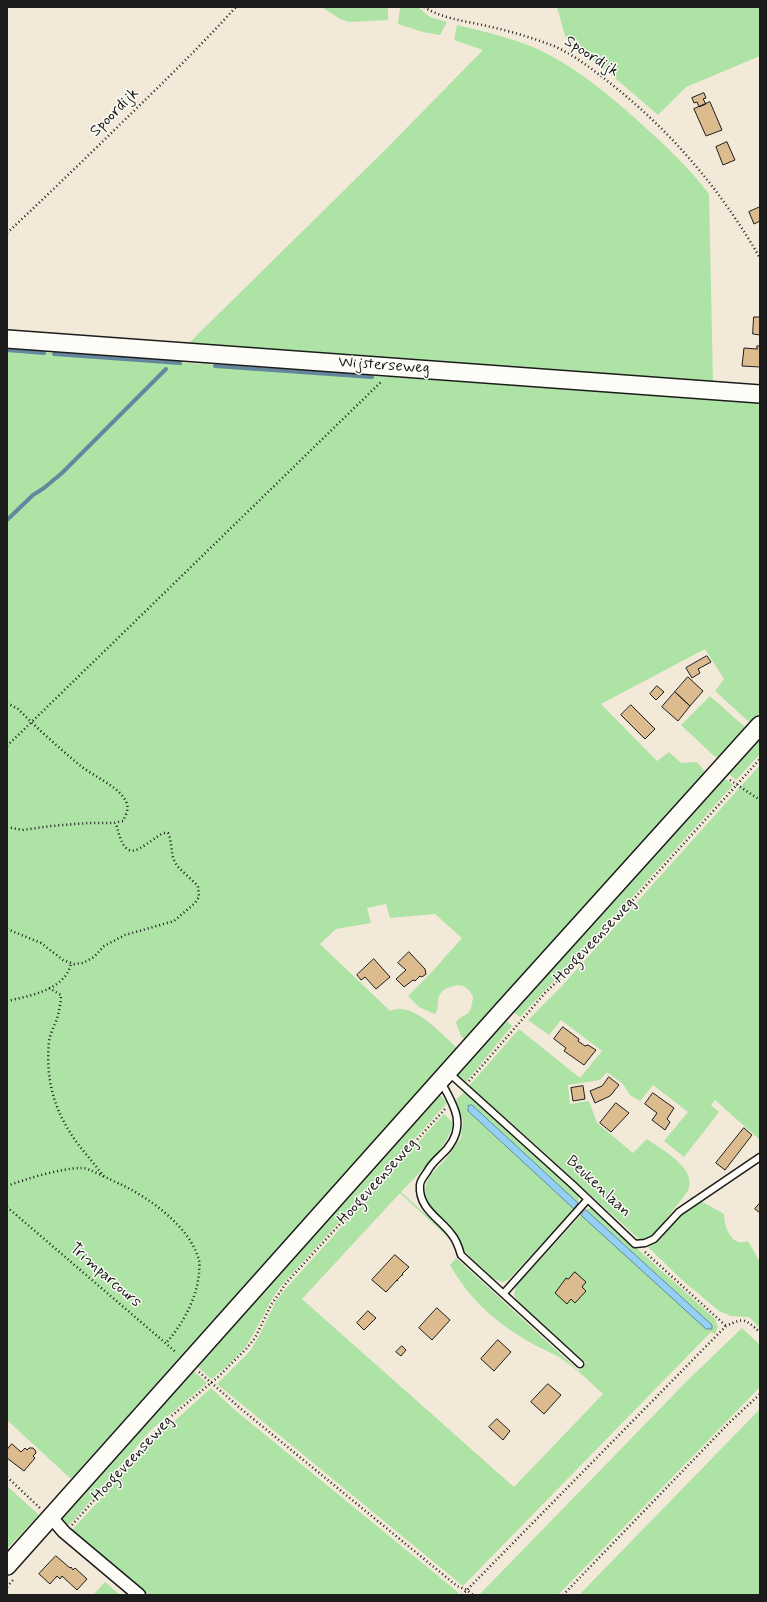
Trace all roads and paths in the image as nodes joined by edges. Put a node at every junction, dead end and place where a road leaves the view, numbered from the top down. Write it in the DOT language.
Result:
graph roads {
  1 [pos="236,7"];
  2 [pos="424,7"];
  3 [pos="7,233"];
  4 [pos="760,258"];
  5 [pos="7,339"];
  6 [pos="396,367"];
  7 [pos="760,394"];
  8 [pos="7,703"];
  9 [pos="31,723"];
  10 [pos="760,725"];
  11 [pos="7,746"];
  12 [pos="760,759"];
  13 [pos="719,771"];
  14 [pos="737,785"];
  15 [pos="760,800"];
  16 [pos="116,823"];
  17 [pos="7,827"];
  18 [pos="7,929"];
  19 [pos="72,963"];
  20 [pos="50,988"];
  21 [pos="7,1001"];
  22 [pos="444,1076"];
  23 [pos="465,1087"];
  24 [pos="452,1101"];
  25 [pos="760,1157"];
  26 [pos="105,1178"];
  27 [pos="7,1186"];
  28 [pos="588,1199"];
  29 [pos="7,1207"];
  30 [pos="635,1244"];
  31 [pos="504,1293"];
  32 [pos="726,1326"];
  33 [pos="760,1332"];
  34 [pos="166,1343"];
  35 [pos="188,1363"];
  36 [pos="580,1364"];
  37 [pos="211,1383"];
  38 [pos="760,1394"];
  39 [pos="7,1477"];
  40 [pos="51,1517"];
  41 [pos="64,1532"];
  42 [pos="7,1566"];
  43 [pos="467,1590"];
  44 [pos="139,1595"];
  45 [pos="462,1595"];
  46 [pos="473,1595"];
  47 [pos="563,1595"];
  1 -- 3 [label="path, Spoordijk"];
  2 -- 4 [label="path, Spoordijk"];
  5 -- 6 [label="main road, Wijsterseweg"];
  6 -- 7 [label="main road, Wijsterseweg"];
  6 -- 9 [label="path"];
  8 -- 9 [label="path"];
  9 -- 11 [label="path"];
  9 -- 16 [label="path"];
  10 -- 13 [label="main road, Hoogeveenseweg"];
  12 -- 14 [label="path, Hoogeveenseweg"];
  13 -- 14 [label="path"];
  13 -- 22 [label="main road, Hoogeveenseweg"];
  14 -- 15 [label="path"];
  14 -- 23 [label="path, Hoogeveenseweg"];
  16 -- 17 [label="path"];
  16 -- 19 [label="path"];
  18 -- 19 [label="path"];
  19 -- 20 [label="path"];
  20 -- 21 [label="path"];
  20 -- 26 [label="path"];
  22 -- 23 [label="lane, Beukenlaan"];
  22 -- 24 [label="lane"];
  22 -- 35 [label="main road, Hoogeveenseweg"];
  23 -- 28 [label="lane, Beukenlaan"];
  24 -- 31 [label="lane"];
  24 -- 37 [label="path, Hoogeveenseweg"];
  25 -- 30 [label="lane"];
  26 -- 27 [label="path"];
  26 -- 34 [label="path"];
  28 -- 30 [label="lane, Beukenlaan"];
  28 -- 31 [label="lane"];
  29 -- 34 [label="path, Trimparcours"];
  30 -- 32 [label="path"];
  31 -- 36 [label="lane"];
  32 -- 33 [label="path"];
  32 -- 43 [label="path"];
  34 -- 35 [label="path, Trimparcours"];
  35 -- 40 [label="main road, Hoogeveenseweg"];
  37 -- 41 [label="path, Hoogeveenseweg"];
  37 -- 43 [label="path"];
  38 -- 47 [label="path"];
  39 -- 40 [label="path"];
  40 -- 41 [label="street"];
  40 -- 42 [label="main road, Hoogeveenseweg"];
  41 -- 44 [label="street"];
  43 -- 45 [label="path"];
  43 -- 46 [label="path"];
}
